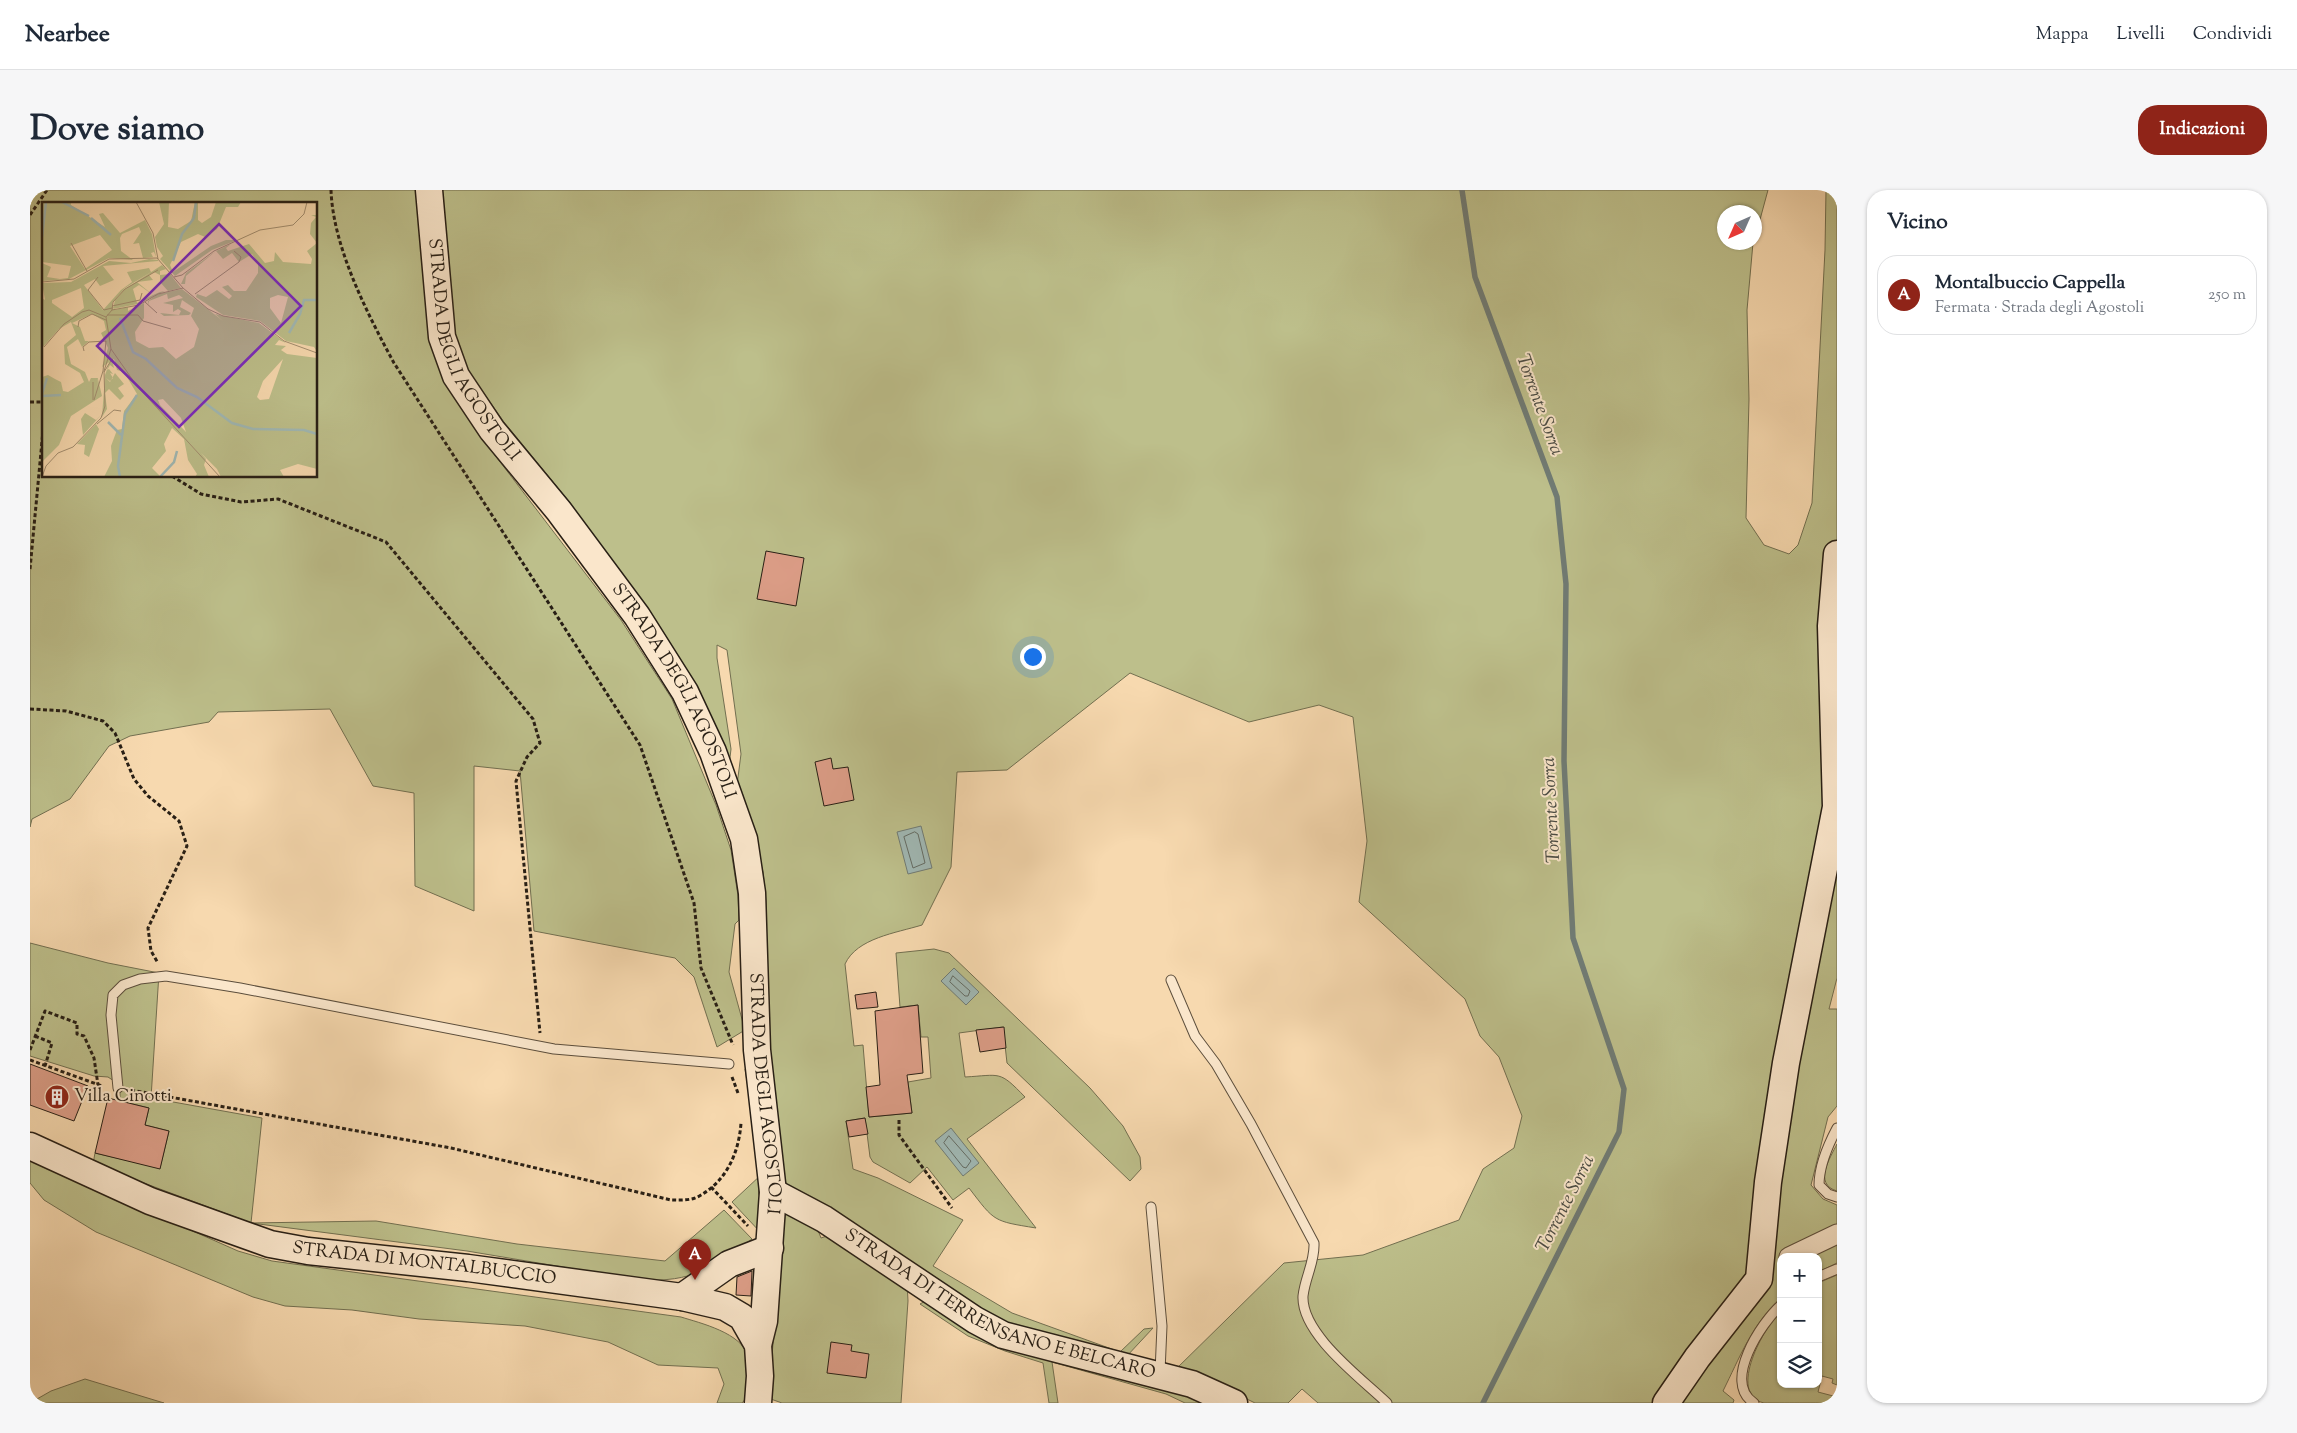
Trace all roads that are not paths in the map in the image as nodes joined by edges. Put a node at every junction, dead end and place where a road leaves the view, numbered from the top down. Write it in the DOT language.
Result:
graph roads {
  1 [pos="429,190"];
  2 [pos="1837,554"];
  3 [pos="1171,980"];
  4 [pos="729,1064"];
  5 [pos="118,1088"];
  6 [pos="1837,1128"];
  7 [pos="30,1146"];
  8 [pos="773,1192"];
  9 [pos="1837,1197"];
  10 [pos="1151,1206"];
  11 [pos="1837,1234"];
  12 [pos="761,1239"];
  13 [pos="1797,1253"];
  14 [pos="1777,1266"];
  15 [pos="1837,1269"];
  16 [pos="1822,1276"];
  17 [pos="1758,1279"];
  18 [pos="682,1297"];
  19 [pos="1777,1310"];
  20 [pos="758,1345"];
  21 [pos="1160,1375"];
  22 [pos="758,1403"];
  23 [pos="1234,1403"];
  24 [pos="1387,1403"];
  25 [pos="1666,1403"];
  26 [pos="1754,1403"];
  1 -- 8 [label="street, STRADA DEGLI AGOSTOLI"];
  2 -- 17 [label="street"];
  3 -- 24 [label="lane"];
  4 -- 5 [label="lane"];
  6 -- 9 [label="lane"];
  7 -- 18 [label="street, STRADA DI MONTALBUCCIO"];
  8 -- 12 [label="street, STRADA DEGLI AGOSTOLI"];
  8 -- 21 [label="street, STRADA DI TERRENSANO E BELCARO"];
  10 -- 21 [label="lane"];
  11 -- 13 [label="street"];
  12 -- 18 [label="street"];
  12 -- 20 [label="street, STRADA DEGLI AGOSTOLI"];
  14 -- 17 [label="street"];
  15 -- 16 [label="lane"];
  17 -- 25 [label="street"];
  18 -- 20 [label="street, STRADA DI MONTALBUCCIO"];
  19 -- 26 [label="lane"];
  20 -- 22 [label="street, STRADA DI MONTALBUCCIO"];
  21 -- 23 [label="street, STRADA DI TERRENSANO E BELCARO"];
}
